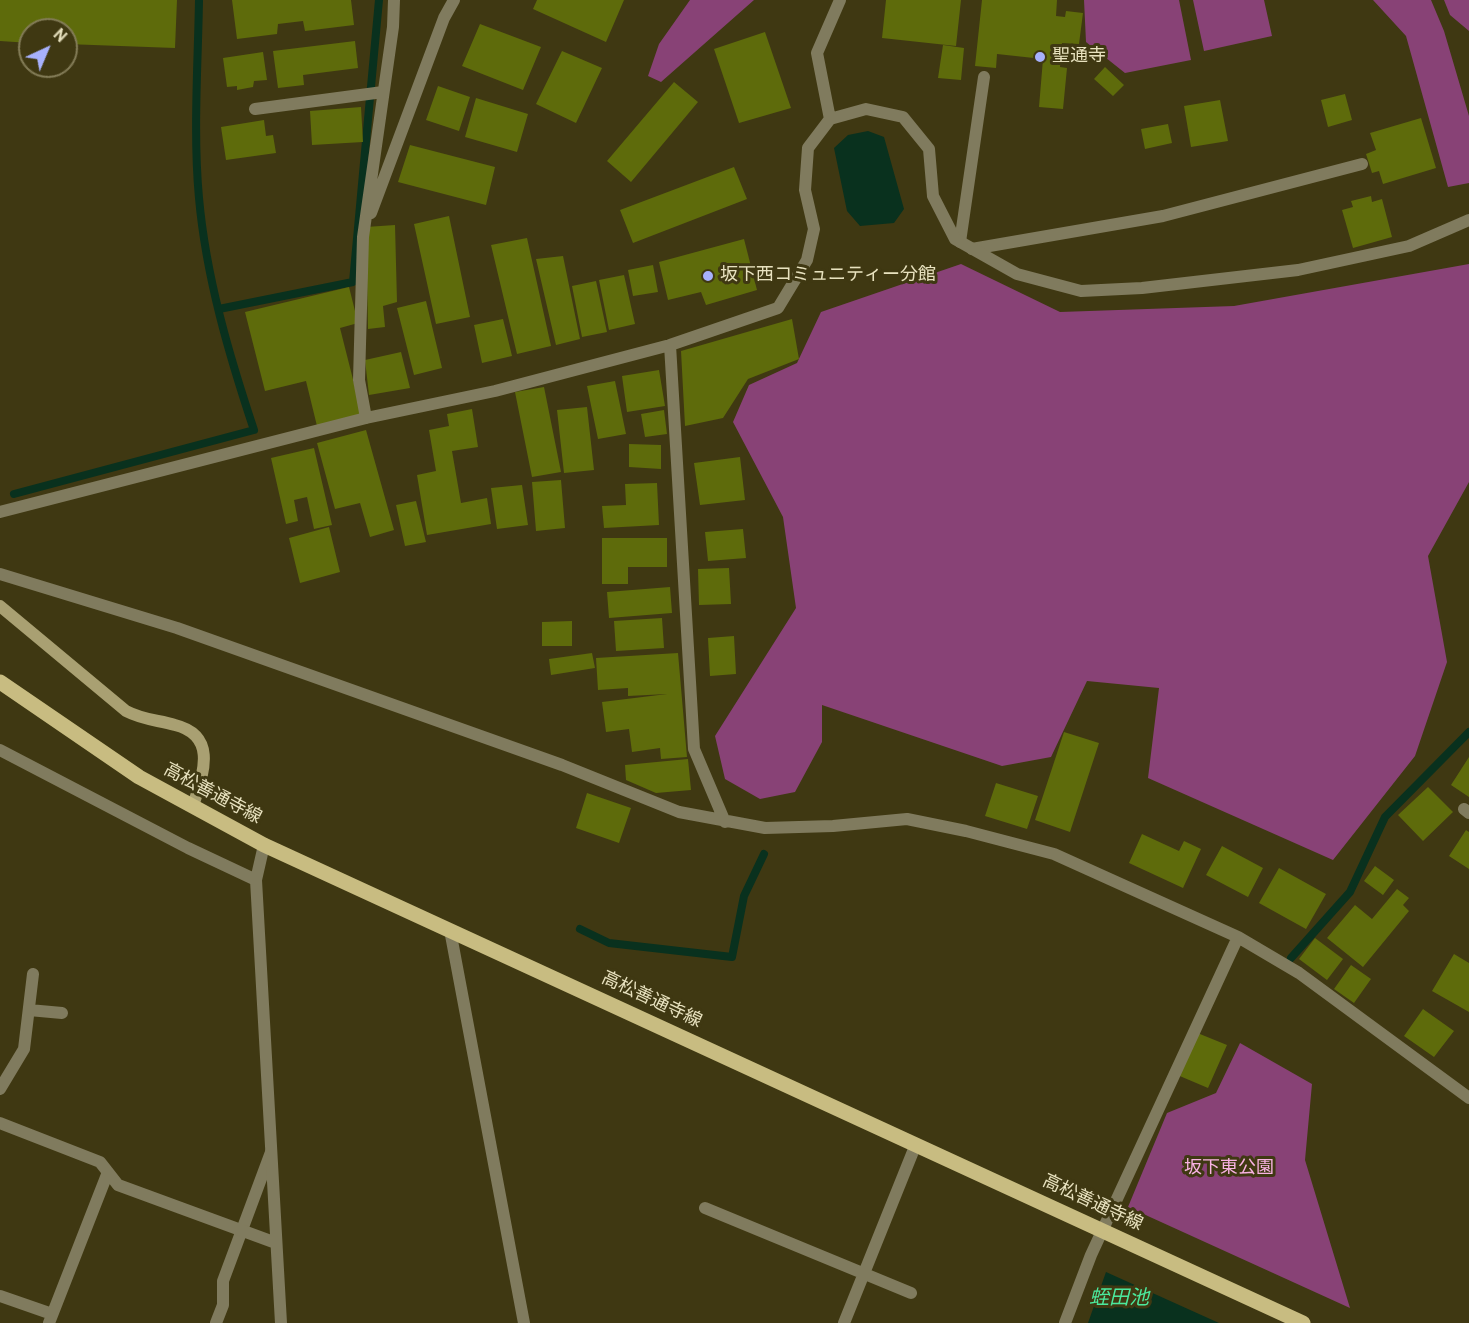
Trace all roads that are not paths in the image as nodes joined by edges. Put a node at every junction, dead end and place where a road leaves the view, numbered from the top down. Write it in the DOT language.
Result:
graph roads {
  1 [pos="394,0"];
  2 [pos="454,0"];
  3 [pos="840,0"];
  4 [pos="984,77"];
  5 [pos="381,93"];
  6 [pos="255,109"];
  7 [pos="830,119"];
  8 [pos="1362,164"];
  9 [pos="1469,220"];
  10 [pos="363,237"];
  11 [pos="960,242"];
  12 [pos="972,249"];
  13 [pos="670,345"];
  14 [pos="366,418"];
  15 [pos="0,512"];
  16 [pos="0,574"];
  17 [pos="0,606"];
  18 [pos="0,682"];
  19 [pos="0,750"];
  20 [pos="193,806"];
  21 [pos="725,822"];
  22 [pos="264,845"];
  23 [pos="256,880"];
  24 [pos="450,930"];
  25 [pos="1238,937"];
  26 [pos="33,974"];
  27 [pos="28,1010"];
  28 [pos="62,1013"];
  29 [pos="0,1089"];
  30 [pos="1469,1098"];
  31 [pos="0,1123"];
  32 [pos="916,1144"];
  33 [pos="271,1152"];
  34 [pos="108,1172"];
  35 [pos="705,1208"];
  36 [pos="242,1230"];
  37 [pos="1102,1230"];
  38 [pos="276,1243"];
  39 [pos="864,1274"];
  40 [pos="910,1293"];
  41 [pos="0,1296"];
  42 [pos="51,1319"];
  43 [pos="216,1323"];
  44 [pos="281,1323"];
  45 [pos="524,1323"];
  46 [pos="844,1323"];
  47 [pos="1065,1323"];
  48 [pos="1303,1323"];
  1 -- 5 [label="street"];
  2 -- 10 [label="street"];
  3 -- 7 [label="street"];
  4 -- 11 [label="street"];
  5 -- 6 [label="street"];
  5 -- 10 [label="street"];
  7 -- 11 [label="street"];
  7 -- 13 [label="street"];
  8 -- 12 [label="street"];
  9 -- 12 [label="street"];
  10 -- 14 [label="street"];
  11 -- 12 [label="street"];
  13 -- 14 [label="street"];
  13 -- 21 [label="street"];
  14 -- 15 [label="street"];
  16 -- 21 [label="street"];
  17 -- 20 [label="street"];
  18 -- 20 [label="main road, 高松善通寺線"];
  19 -- 23 [label="street"];
  20 -- 22 [label="main road, 高松善通寺線"];
  21 -- 25 [label="street"];
  22 -- 23 [label="street"];
  22 -- 24 [label="main road, 高松善通寺線"];
  23 -- 33 [label="street"];
  24 -- 32 [label="main road, 高松善通寺線"];
  24 -- 45 [label="street"];
  25 -- 30 [label="street"];
  25 -- 37 [label="street"];
  26 -- 27 [label="street"];
  27 -- 28 [label="street"];
  27 -- 29 [label="street"];
  31 -- 34 [label="street"];
  32 -- 37 [label="main road, 高松善通寺線"];
  32 -- 39 [label="street"];
  33 -- 36 [label="street"];
  33 -- 38 [label="street"];
  34 -- 36 [label="street"];
  34 -- 42 [label="street"];
  35 -- 39 [label="street"];
  36 -- 38 [label="street"];
  36 -- 43 [label="street"];
  37 -- 47 [label="street"];
  37 -- 48 [label="main road, 高松善通寺線"];
  38 -- 44 [label="street"];
  39 -- 40 [label="street"];
  39 -- 46 [label="street"];
  41 -- 42 [label="street"];
}
